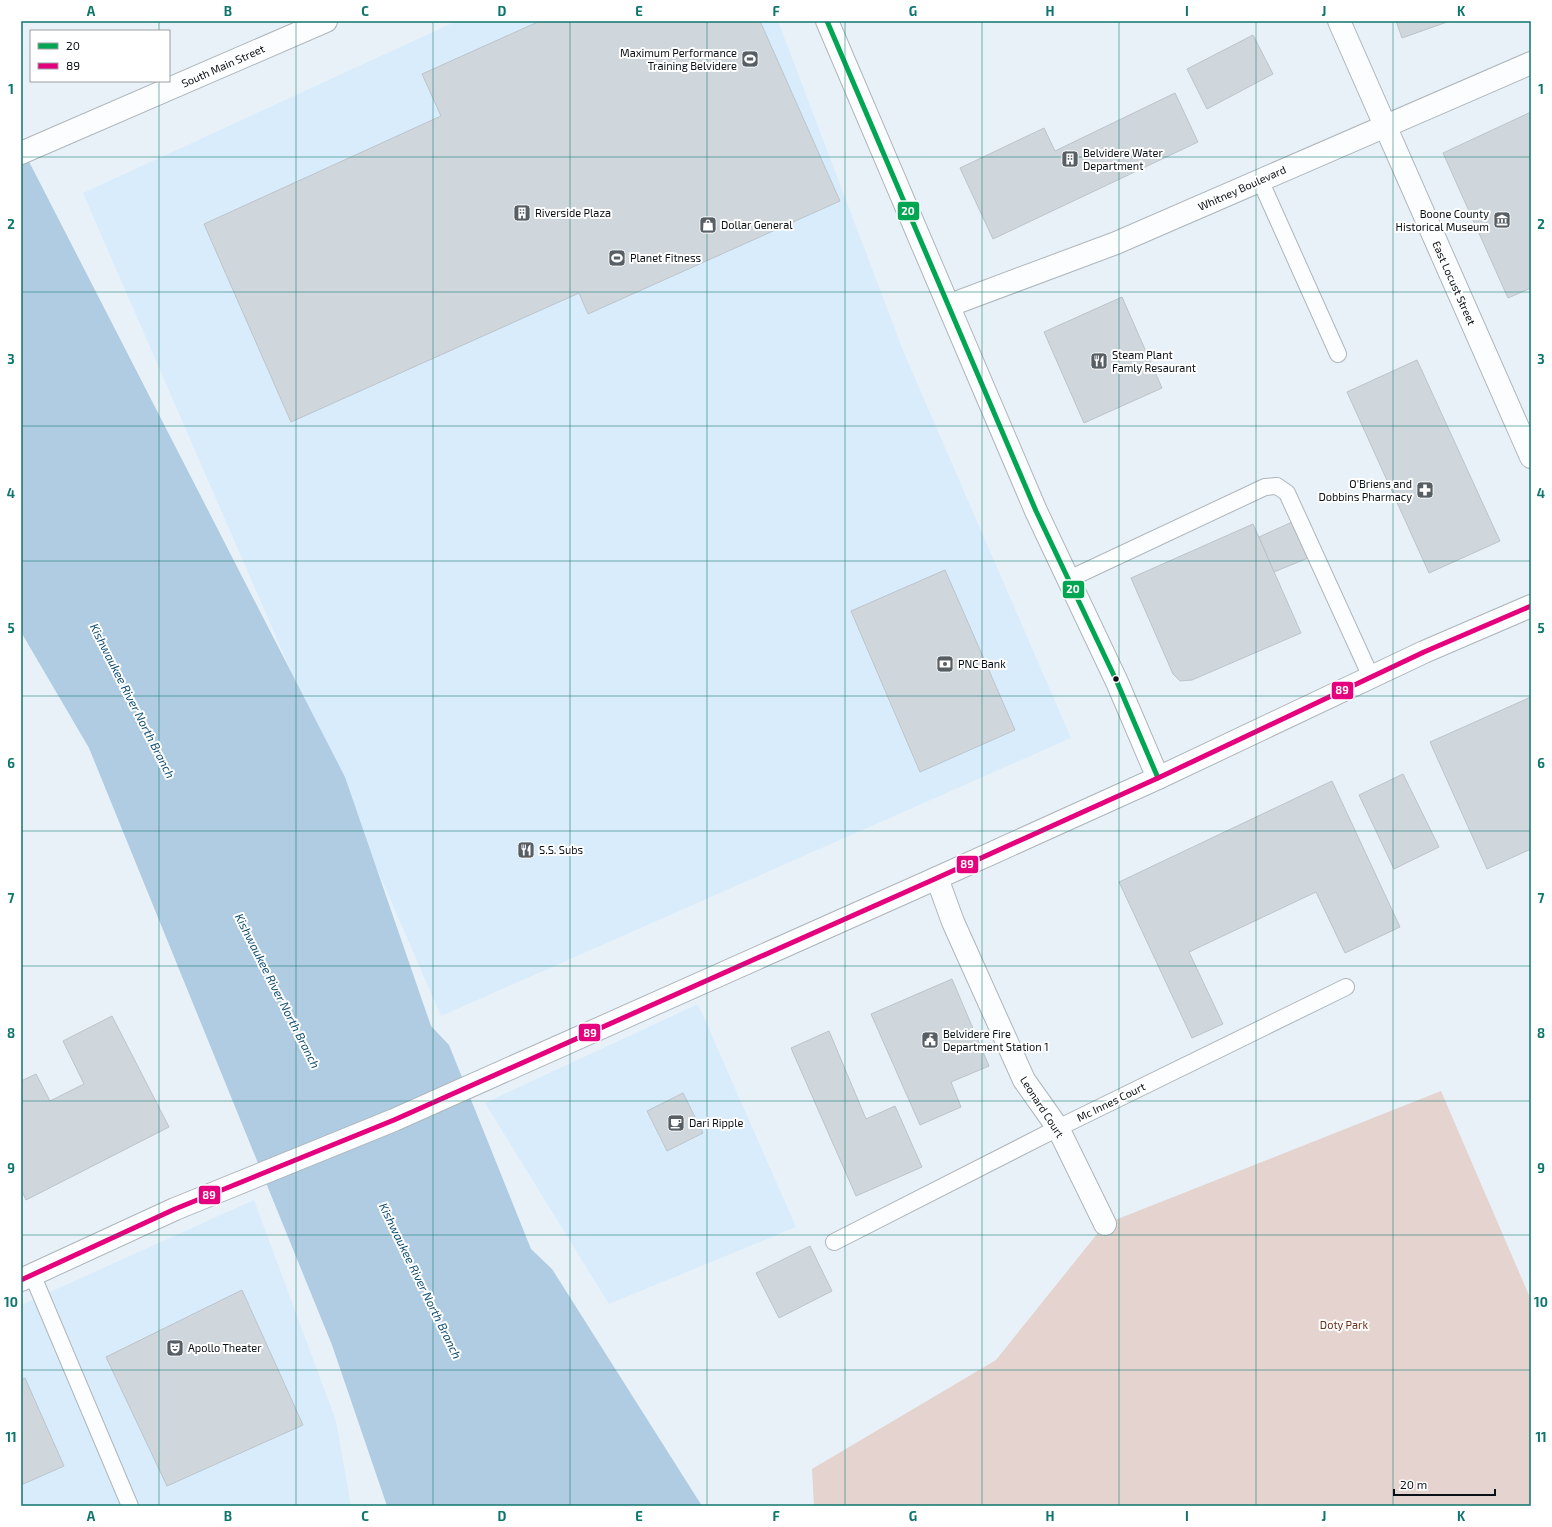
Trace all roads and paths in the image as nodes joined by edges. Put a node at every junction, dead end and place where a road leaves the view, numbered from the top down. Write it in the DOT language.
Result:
graph roads {
  1 [pos="326,21"];
  2 [pos="827,21"];
  3 [pos="1339,21"];
  4 [pos="1531,63"];
  5 [pos="1385,125"];
  6 [pos="21,153"];
  7 [pos="1260,180"];
  8 [pos="950,305"];
  9 [pos="1338,354"];
  10 [pos="1531,457"];
  11 [pos="1069,579"];
  12 [pos="1531,606"];
  13 [pos="1371,677"];
  14 [pos="1158,778"];
  15 [pos="936,878"];
  16 [pos="1346,987"];
  17 [pos="1058,1128"];
  18 [pos="1105,1224"];
  19 [pos="834,1242"];
  20 [pos="27,1277"];
  21 [pos="130,1506"];
  1 -- 6 [label="street, South Main Street"];
  2 -- 8 [label="street"];
  3 -- 5 [label="street, East Locust Street"];
  4 -- 5 [label="street, Whitney Boulevard"];
  5 -- 7 [label="street, Whitney Boulevard"];
  5 -- 10 [label="street, East Locust Street"];
  7 -- 8 [label="street, Whitney Boulevard"];
  7 -- 9 [label="lane"];
  8 -- 11 [label="street"];
  11 -- 13 [label="lane"];
  11 -- 14 [label="street"];
  12 -- 13 [label="street"];
  13 -- 14 [label="street"];
  14 -- 15 [label="street"];
  15 -- 17 [label="street, Leonard Court"];
  15 -- 20 [label="street"];
  16 -- 17 [label="lane, Mc Innes Court"];
  17 -- 18 [label="street, Leonard Court"];
  17 -- 19 [label="lane, Mc Innes Court"];
  20 -- 21 [label="lane"];
}
